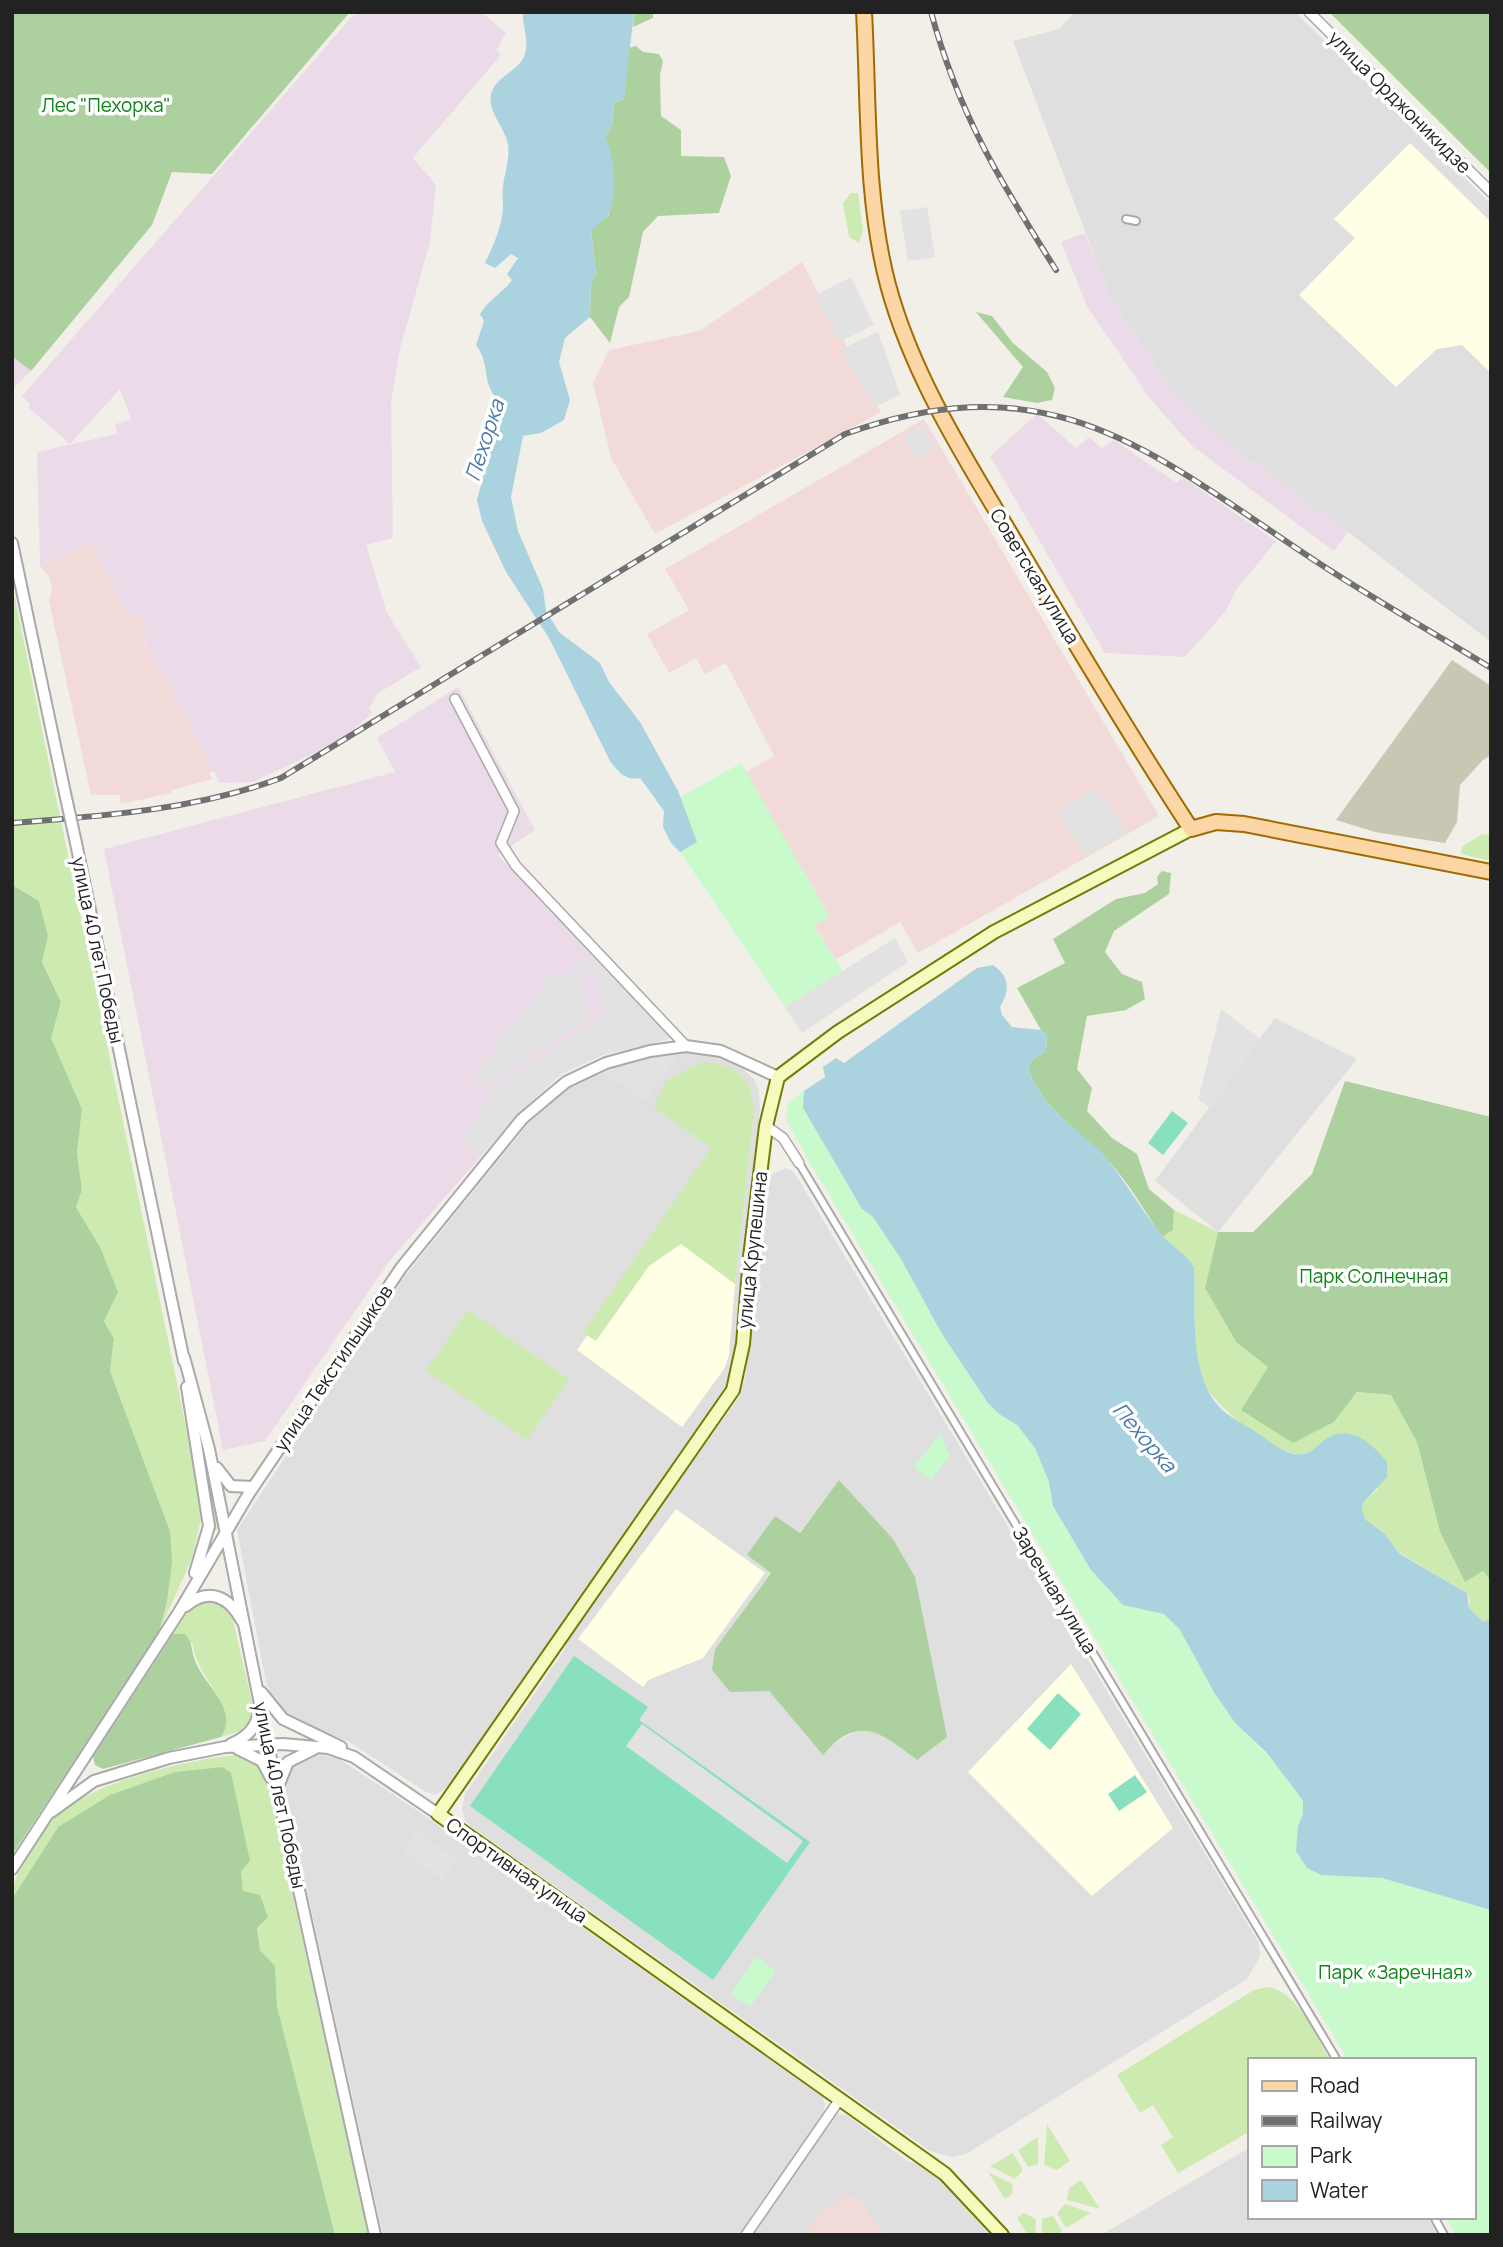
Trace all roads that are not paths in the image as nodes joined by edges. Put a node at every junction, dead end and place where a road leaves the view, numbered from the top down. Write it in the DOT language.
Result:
graph roads {
  1 [pos="864,12"];
  2 [pos="1309,12"];
  3 [pos="1491,192"];
  4 [pos="1126,219"];
  5 [pos="1136,221"];
  6 [pos="12,543"];
  7 [pos="455,699"];
  8 [pos="1191,828"];
  9 [pos="1491,872"];
  10 [pos="686,1046"];
  11 [pos="778,1077"];
  12 [pos="766,1126"];
  13 [pos="799,1163"];
  14 [pos="184,1357"];
  15 [pos="209,1449"];
  16 [pos="253,1487"];
  17 [pos="226,1529"];
  18 [pos="179,1612"];
  19 [pos="246,1630"];
  20 [pos="256,1680"];
  21 [pos="269,1744"];
  22 [pos="225,1747"];
  23 [pos="328,1748"];
  24 [pos="84,1757"];
  25 [pos="354,1757"];
  26 [pos="94,1781"];
  27 [pos="279,1799"];
  28 [pos="438,1814"];
  29 [pos="46,1816"];
  30 [pos="12,1869"];
  31 [pos="1336,2058"];
  32 [pos="840,2099"];
  33 [pos="1435,2219"];
  34 [pos="375,2235"];
  35 [pos="746,2235"];
  36 [pos="1002,2235"];
  37 [pos="1444,2235"];
  1 -- 8 [label="main road, Советская улица"];
  2 -- 3 [label="street, улица Орджоникидзе"];
  4 -- 5 [label="street"];
  6 -- 14 [label="street, улица 40 лет Победы, bridge"];
  7 -- 10 [label="street"];
  8 -- 9 [label="main road"];
  8 -- 11 [label="main road"];
  10 -- 11 [label="street, улица Текстильщиков"];
  10 -- 16 [label="street, улица Текстильщиков"];
  11 -- 12 [label="main road, улица Крупешина"];
  12 -- 13 [label="street, Заречная улица"];
  12 -- 28 [label="main road, улица Крупешина"];
  13 -- 31 [label="street, Заречная улица"];
  14 -- 15 [label="street, улица 40 лет Победы"];
  14 -- 18 [label="street, улица 40 лет Победы"];
  15 -- 16 [label="street"];
  15 -- 17 [label="street, улица 40 лет Победы"];
  16 -- 17 [label="street, улица Текстильщиков"];
  17 -- 18 [label="street, улица Текстильщиков"];
  17 -- 19 [label="street, улица 40 лет Победы"];
  18 -- 19 [label="street"];
  18 -- 24 [label="street, улица Текстильщиков"];
  19 -- 20 [label="street, улица 40 лет Победы"];
  20 -- 21 [label="street, улица 40 лет Победы"];
  20 -- 22 [label="street"];
  20 -- 25 [label="street"];
  21 -- 22 [label="street, Спортивная улица"];
  21 -- 23 [label="street, Спортивная улица"];
  21 -- 27 [label="street, улица 40 лет Победы"];
  22 -- 26 [label="street, Спортивная улица"];
  22 -- 27 [label="street"];
  23 -- 25 [label="street, Спортивная улица"];
  23 -- 27 [label="street"];
  24 -- 26 [label="street"];
  24 -- 29 [label="street, улица Текстильщиков"];
  25 -- 28 [label="street, Спортивная улица"];
  26 -- 29 [label="street, Спортивная улица"];
  27 -- 34 [label="street, улица 40 лет Победы"];
  28 -- 32 [label="main road, Спортивная улица"];
  29 -- 30 [label="street, улица Текстильщиков"];
  32 -- 35 [label="street"];
  32 -- 36 [label="main road, Спортивная улица"];
  33 -- 37 [label="street"];
}
